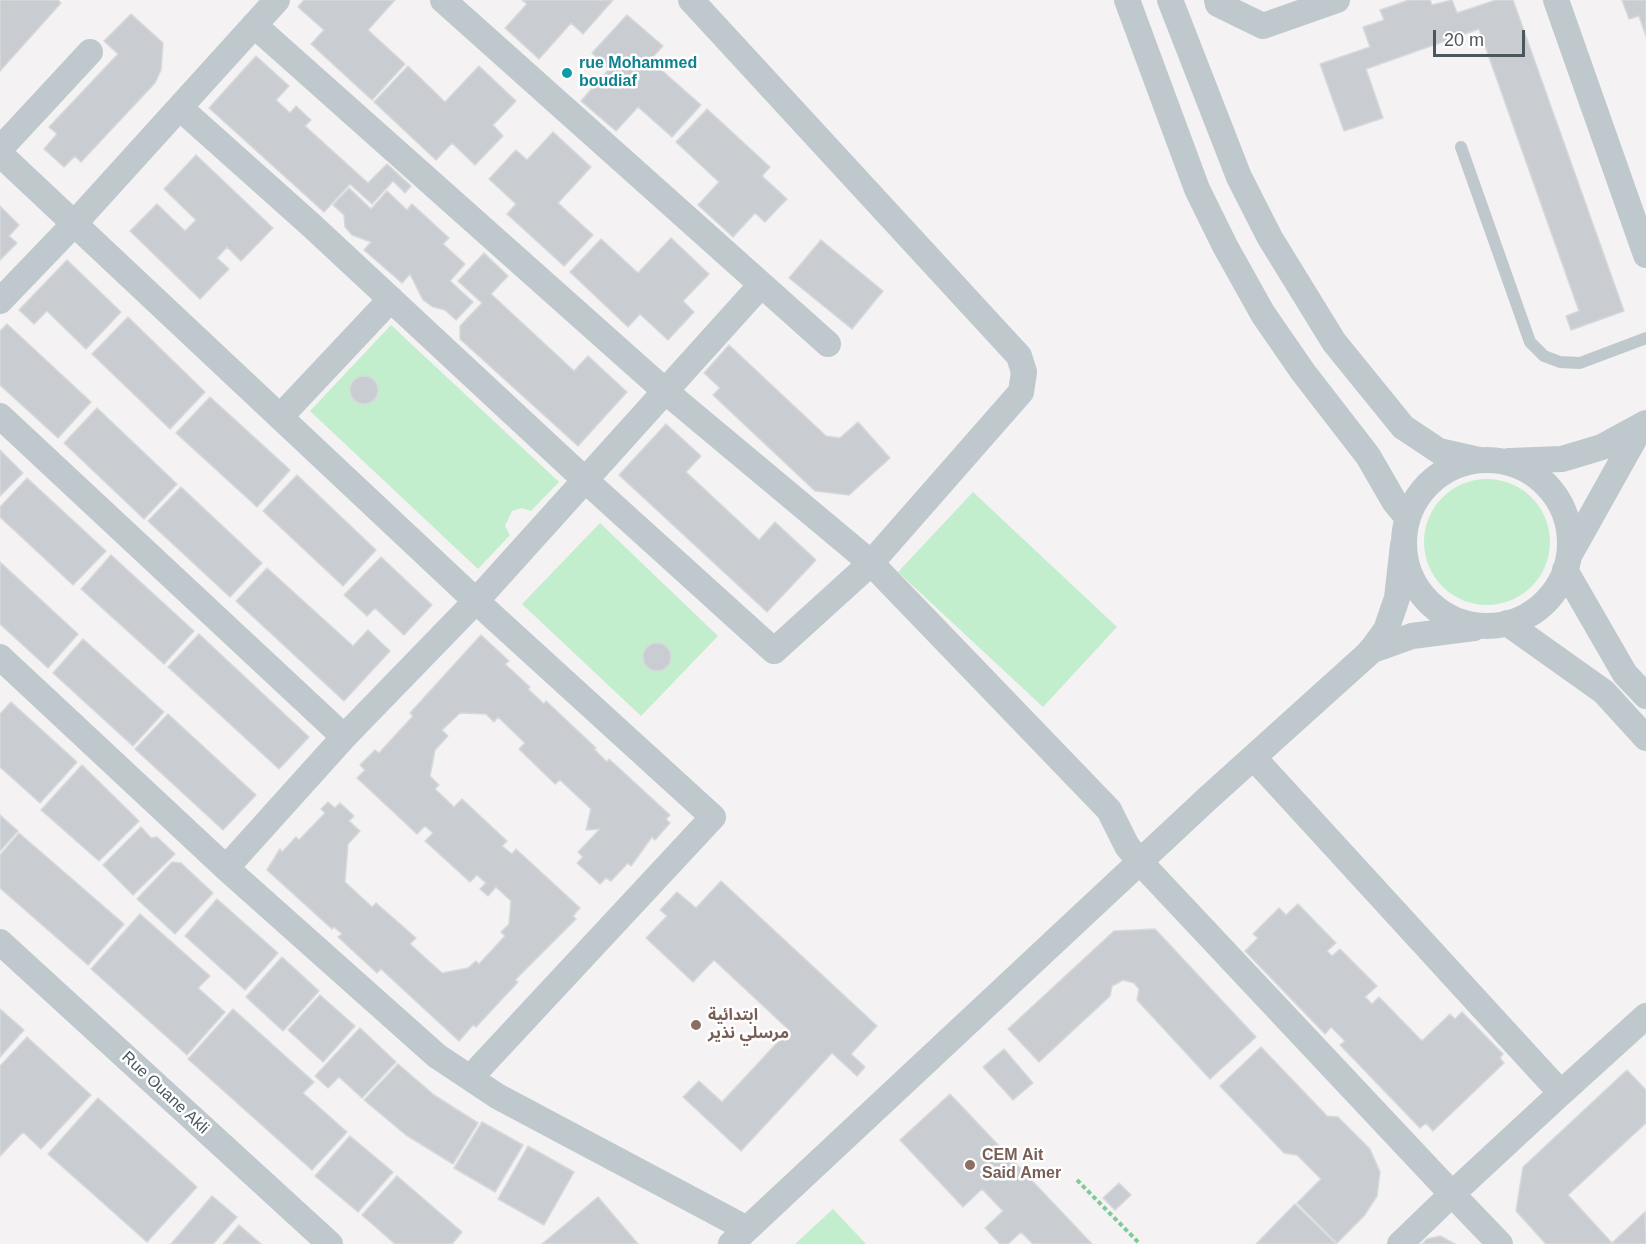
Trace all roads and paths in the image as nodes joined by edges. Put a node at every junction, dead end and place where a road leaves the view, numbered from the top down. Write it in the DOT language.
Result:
graph roads {
  1 [pos="277,0"];
  2 [pos="443,0"];
  3 [pos="691,0"];
  4 [pos="1127,0"];
  5 [pos="1170,0"];
  6 [pos="1217,0"];
  7 [pos="1337,0"];
  8 [pos="1556,0"];
  9 [pos="254,25"];
  10 [pos="90,52"];
  11 [pos="180,108"];
  12 [pos="1461,147"];
  13 [pos="0,149"];
  14 [pos="0,154"];
  15 [pos="73,225"];
  16 [pos="1646,255"];
  17 [pos="761,285"];
  18 [pos="391,299"];
  19 [pos="0,302"];
  20 [pos="1646,338"];
  21 [pos="828,344"];
  22 [pos="665,391"];
  23 [pos="0,416"];
  24 [pos="280,417"];
  25 [pos="1643,425"];
  26 [pos="1491,460"];
  27 [pos="584,479"];
  28 [pos="1407,516"];
  29 [pos="1403,545"];
  30 [pos="871,563"];
  31 [pos="1567,563"];
  32 [pos="476,601"];
  33 [pos="1501,624"];
  34 [pos="1370,652"];
  35 [pos="0,657"];
  36 [pos="1646,696"];
  37 [pos="344,737"];
  38 [pos="1646,738"];
  39 [pos="1254,758"];
  40 [pos="1140,862"];
  41 [pos="226,868"];
  42 [pos="0,942"];
  43 [pos="1646,1016"];
  44 [pos="470,1078"];
  45 [pos="1561,1093"];
  46 [pos="1077,1180"];
  47 [pos="1452,1194"];
  48 [pos="739,1237"];
  49 [pos="330,1244"];
  50 [pos="1140,1244"];
  51 [pos="1400,1244"];
  52 [pos="1500,1244"];
  1 -- 9 [label="street"];
  2 -- 17 [label="street"];
  3 -- 30 [label="street"];
  4 -- 28 [label="street"];
  5 -- 26 [label="street"];
  6 -- 7 [label="street"];
  8 -- 16 [label="street"];
  9 -- 11 [label="street"];
  9 -- 22 [label="street"];
  10 -- 13 [label="street"];
  11 -- 15 [label="street"];
  11 -- 18 [label="street"];
  12 -- 20 [label="lane"];
  14 -- 15 [label="street"];
  15 -- 19 [label="street"];
  15 -- 24 [label="street"];
  17 -- 21 [label="street"];
  17 -- 22 [label="street"];
  18 -- 24 [label="street"];
  18 -- 27 [label="street"];
  22 -- 27 [label="street"];
  22 -- 30 [label="street"];
  23 -- 37 [label="street"];
  24 -- 32 [label="street"];
  25 -- 26 [label="street"];
  25 -- 31 [label="street"];
  26 -- 28 [label="street"];
  26 -- 31 [label="street"];
  27 -- 30 [label="street"];
  27 -- 32 [label="street"];
  28 -- 29 [label="street"];
  29 -- 33 [label="street"];
  29 -- 34 [label="street"];
  30 -- 40 [label="street"];
  31 -- 33 [label="street"];
  31 -- 36 [label="street"];
  32 -- 37 [label="street"];
  32 -- 44 [label="street"];
  33 -- 34 [label="street"];
  33 -- 38 [label="street"];
  34 -- 39 [label="street"];
  35 -- 41 [label="street"];
  37 -- 41 [label="street"];
  39 -- 40 [label="street"];
  39 -- 45 [label="street"];
  40 -- 47 [label="street"];
  40 -- 48 [label="street"];
  41 -- 44 [label="street"];
  42 -- 49 [label="street, Rue Ouane Akli"];
  43 -- 45 [label="street"];
  44 -- 48 [label="street"];
  45 -- 47 [label="street"];
  46 -- 50 [label="path"];
  47 -- 51 [label="street"];
  47 -- 52 [label="street"];
}
